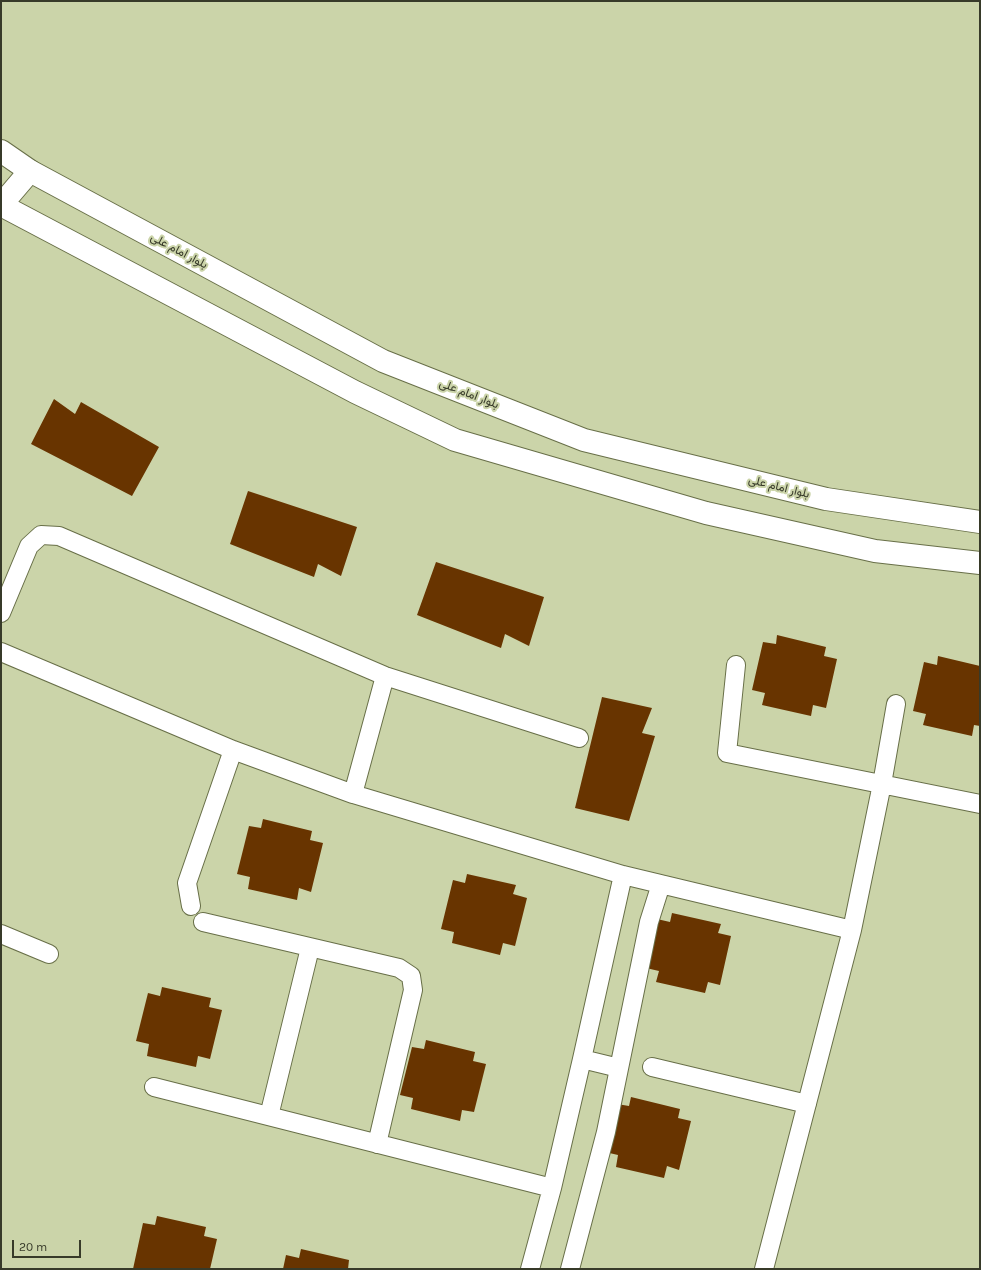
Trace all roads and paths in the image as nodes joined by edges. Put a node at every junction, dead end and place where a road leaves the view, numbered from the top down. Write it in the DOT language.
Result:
graph roads {
  1 [pos="1,151"];
  2 [pos="30,171"];
  3 [pos="1,205"];
  4 [pos="980,522"];
  5 [pos="980,563"];
  6 [pos="1,613"];
  7 [pos="1,652"];
  8 [pos="736,665"];
  9 [pos="385,676"];
  10 [pos="896,704"];
  11 [pos="579,738"];
  12 [pos="233,750"];
  13 [pos="882,784"];
  14 [pos="353,794"];
  15 [pos="980,804"];
  16 [pos="623,875"];
  17 [pos="661,884"];
  18 [pos="191,906"];
  19 [pos="203,922"];
  20 [pos="852,930"];
  21 [pos="1,934"];
  22 [pos="310,948"];
  23 [pos="49,954"];
  24 [pos="582,1059"];
  25 [pos="652,1067"];
  26 [pos="619,1068"];
  27 [pos="154,1087"];
  28 [pos="807,1104"];
  29 [pos="269,1116"];
  30 [pos="378,1144"];
  31 [pos="552,1188"];
  32 [pos="530,1269"];
  33 [pos="570,1269"];
  34 [pos="764,1269"];
  1 -- 2 [label="main road, بلوار امام علی"];
  2 -- 3 [label="main road"];
  2 -- 4 [label="main road, بلوار امام علی"];
  3 -- 5 [label="main road"];
  6 -- 9 [label="street"];
  7 -- 12 [label="street"];
  8 -- 13 [label="street"];
  9 -- 11 [label="street"];
  9 -- 14 [label="street"];
  10 -- 13 [label="street"];
  12 -- 14 [label="street"];
  12 -- 18 [label="street"];
  13 -- 15 [label="street"];
  13 -- 20 [label="street"];
  14 -- 16 [label="street"];
  16 -- 17 [label="street"];
  16 -- 24 [label="street"];
  17 -- 20 [label="street"];
  17 -- 26 [label="street"];
  19 -- 22 [label="street"];
  20 -- 28 [label="street"];
  21 -- 23 [label="street"];
  22 -- 29 [label="street"];
  22 -- 30 [label="street"];
  24 -- 26 [label="street"];
  24 -- 31 [label="street"];
  25 -- 28 [label="street"];
  26 -- 33 [label="street"];
  27 -- 29 [label="street"];
  28 -- 34 [label="street"];
  29 -- 30 [label="street"];
  30 -- 31 [label="street"];
  31 -- 32 [label="street"];
}
